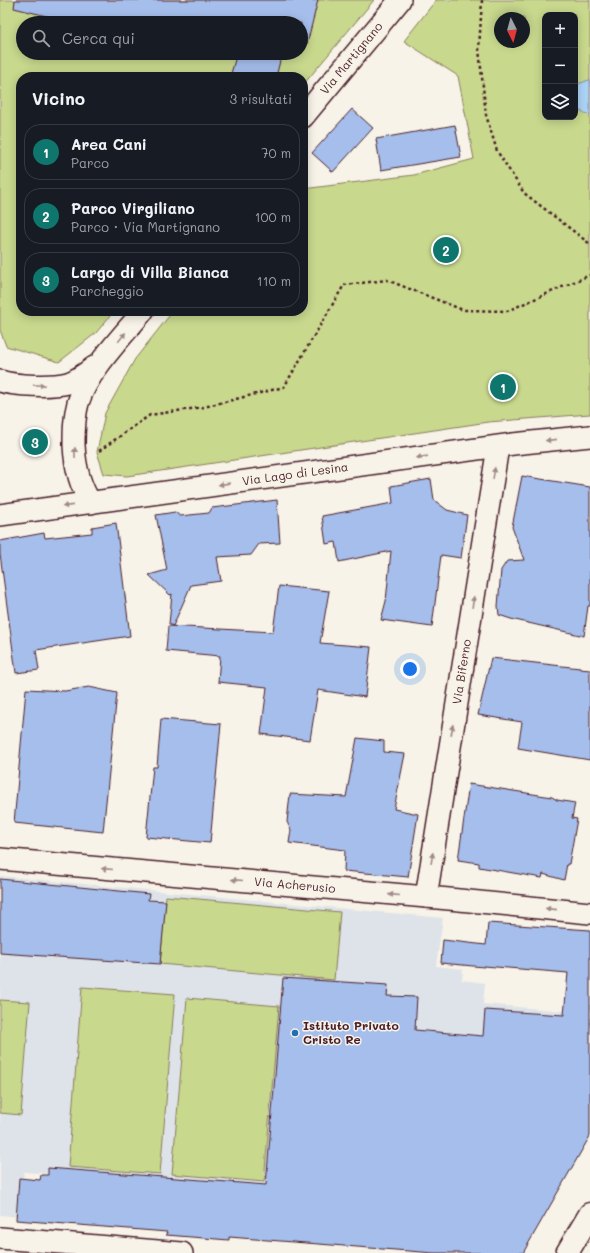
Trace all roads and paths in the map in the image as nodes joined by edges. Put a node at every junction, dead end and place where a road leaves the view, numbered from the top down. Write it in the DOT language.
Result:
graph roads {
  1 [pos="400,0"];
  2 [pos="482,0"];
  3 [pos="308,111"];
  4 [pos="590,244"];
  5 [pos="590,275"];
  6 [pos="139,316"];
  7 [pos="101,362"];
  8 [pos="0,381"];
  9 [pos="590,436"];
  10 [pos="498,447"];
  11 [pos="74,455"];
  12 [pos="91,503"];
  13 [pos="0,515"];
  14 [pos="0,859"];
  15 [pos="426,897"];
  16 [pos="590,913"];
  17 [pos="590,1214"];
  18 [pos="0,1238"];
  19 [pos="182,1253"];
  20 [pos="567,1253"];
  1 -- 3 [label="street, Via Martignano"];
  2 -- 4 [label="path"];
  5 -- 11 [label="path"];
  7 -- 6 [label="street, one-way"];
  8 -- 7 [label="street, one-way"];
  11 -- 7 [label="street, one-way"];
  9 -- 10 [label="street, Via Lago di Lesina, one-way"];
  10 -- 12 [label="street, Via Lago di Lesina, one-way"];
  15 -- 10 [label="street, Via Biferno, one-way"];
  11 -- 12 [label="street"];
  12 -- 13 [label="street, Via Lago di Lesina, one-way"];
  15 -- 14 [label="street, Via Acherusio, one-way"];
  16 -- 15 [label="street, Via Acherusio, one-way"];
  17 -- 20 [label="street"];
  18 -- 19 [label="street"];
}
